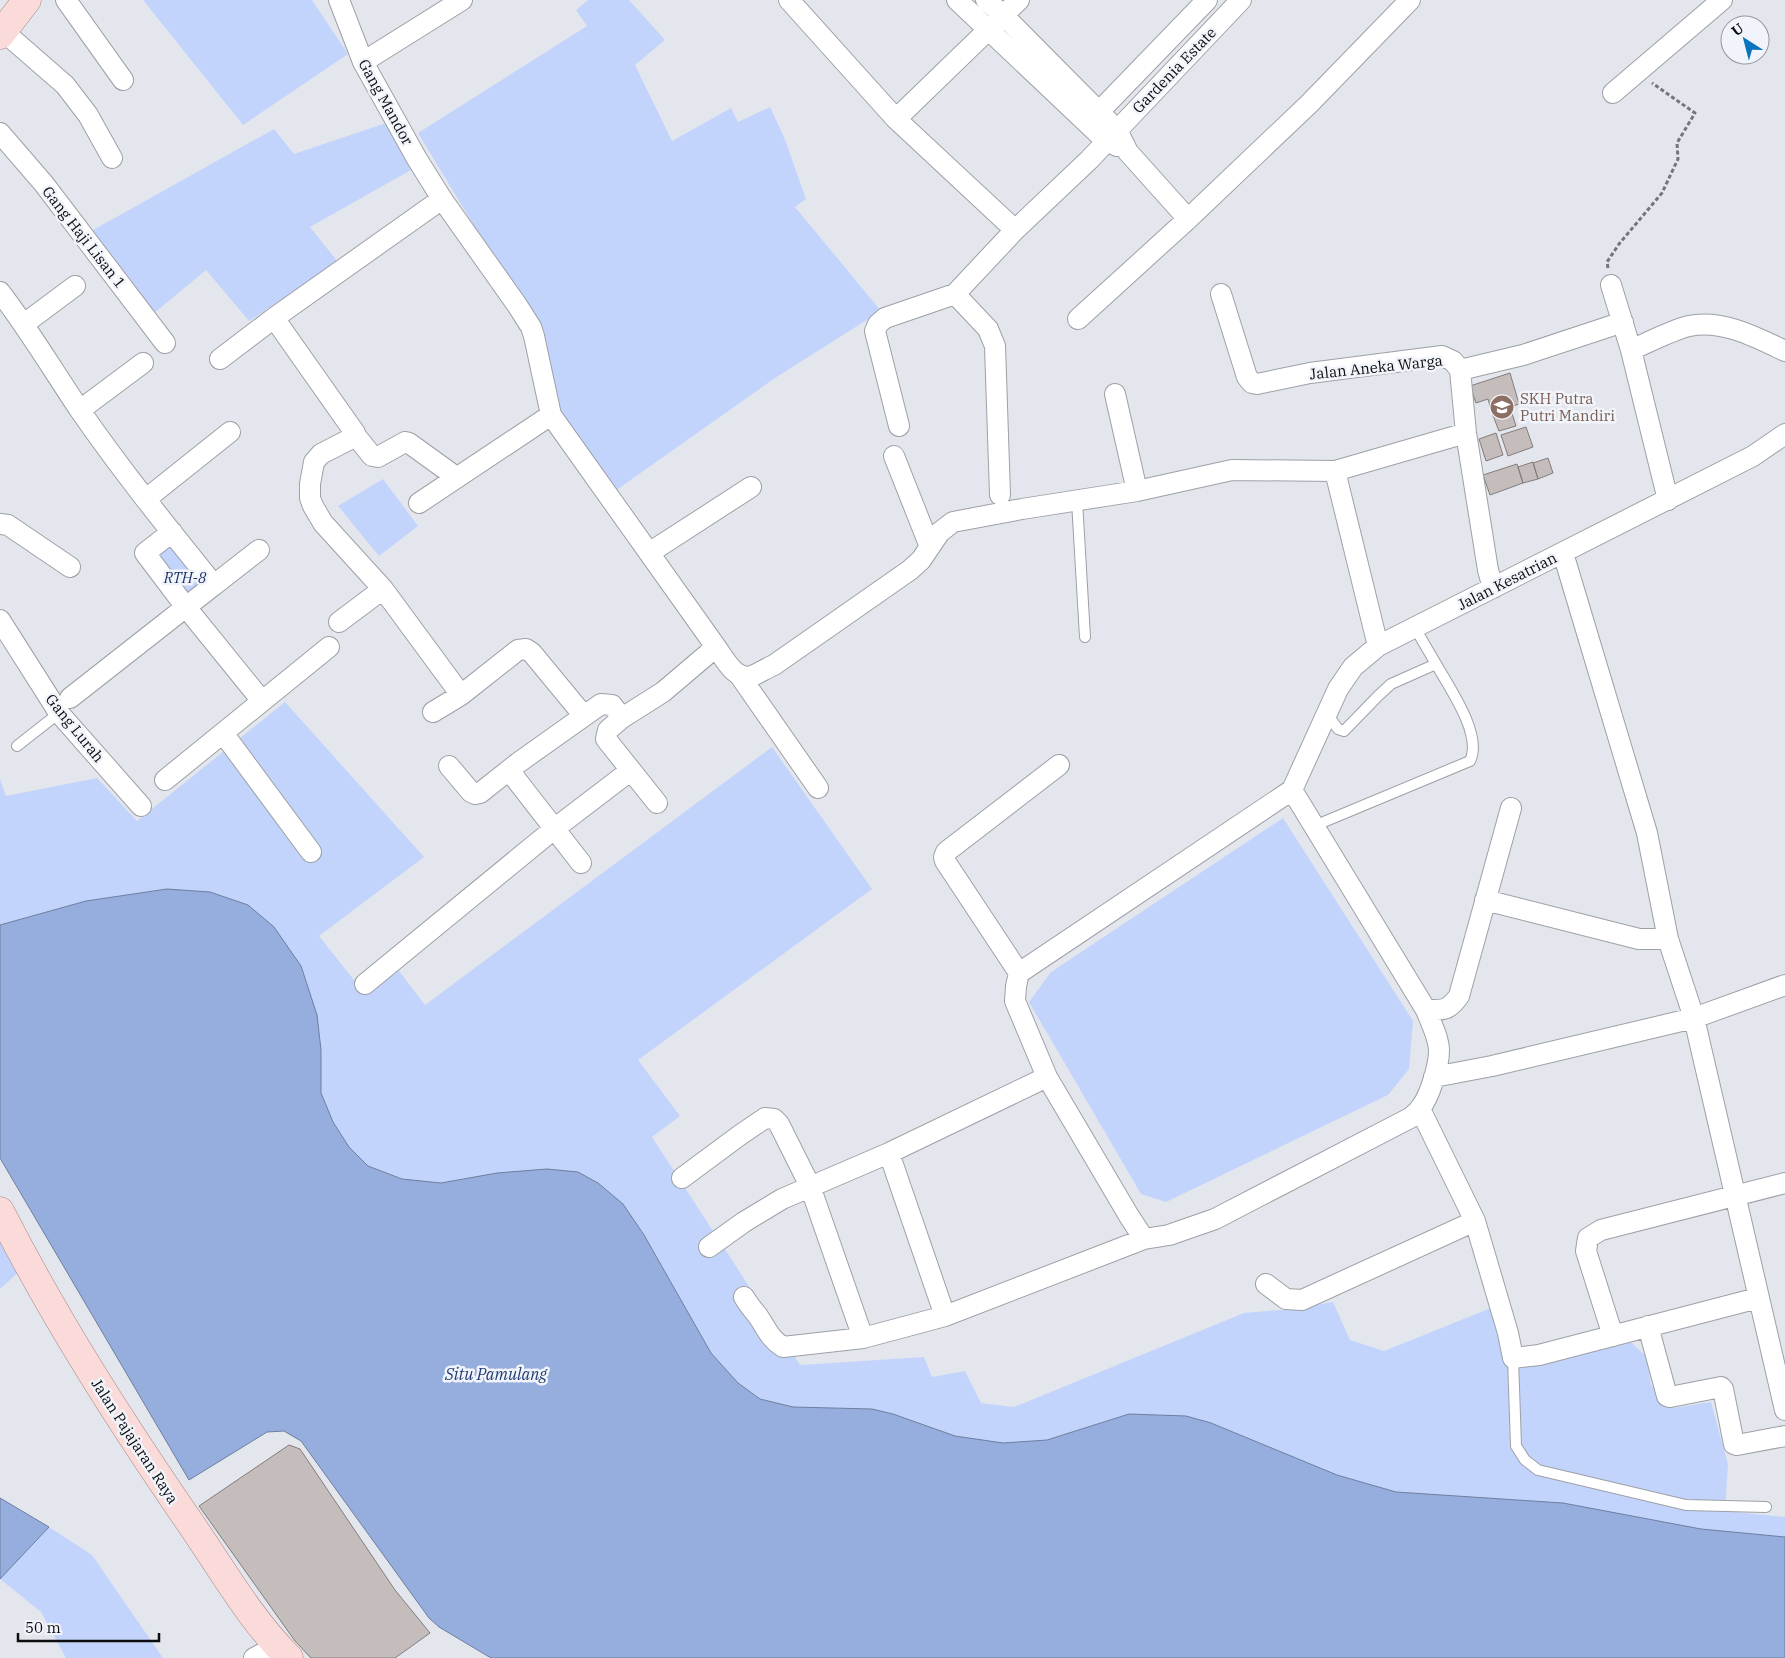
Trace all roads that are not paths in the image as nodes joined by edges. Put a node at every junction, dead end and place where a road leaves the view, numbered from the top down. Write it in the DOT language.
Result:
graph roads {
  1 [pos="27,0"];
  2 [pos="66,0"];
  3 [pos="339,0"];
  4 [pos="462,0"];
  5 [pos="789,0"];
  6 [pos="957,0"];
  7 [pos="986,0"];
  8 [pos="1019,0"];
  9 [pos="1207,0"];
  10 [pos="1241,0"];
  11 [pos="1410,0"];
  12 [pos="1722,0"];
  13 [pos="1003,15"];
  14 [pos="990,30"];
  15 [pos="1,33"];
  16 [pos="363,62"];
  17 [pos="123,80"];
  18 [pos="1613,93"];
  19 [pos="1093,117"];
  20 [pos="896,119"];
  21 [pos="0,133"];
  22 [pos="1111,136"];
  23 [pos="112,158"];
  24 [pos="442,199"];
  25 [pos="1188,219"];
  26 [pos="1015,230"];
  27 [pos="1610,285"];
  28 [pos="75,286"];
  29 [pos="0,292"];
  30 [pos="955,294"];
  31 [pos="1221,294"];
  32 [pos="274,318"];
  33 [pos="1078,320"];
  34 [pos="1623,322"];
  35 [pos="24,324"];
  36 [pos="165,343"];
  37 [pos="1631,350"];
  38 [pos="1785,351"];
  39 [pos="220,359"];
  40 [pos="143,363"];
  41 [pos="1460,370"];
  42 [pos="1115,394"];
  43 [pos="80,410"];
  44 [pos="551,415"];
  45 [pos="899,426"];
  46 [pos="230,432"];
  47 [pos="1466,433"];
  48 [pos="1785,434"];
  49 [pos="356,436"];
  50 [pos="894,456"];
  51 [pos="1335,471"];
  52 [pos="456,477"];
  53 [pos="752,487"];
  54 [pos="1137,491"];
  55 [pos="1000,495"];
  56 [pos="146,499"];
  57 [pos="1668,500"];
  58 [pos="1078,501"];
  59 [pos="419,503"];
  60 [pos="0,524"];
  61 [pos="172,532"];
  62 [pos="930,547"];
  63 [pos="259,550"];
  64 [pos="650,553"];
  65 [pos="1562,554"];
  66 [pos="70,567"];
  67 [pos="214,585"];
  68 [pos="1493,588"];
  69 [pos="383,589"];
  70 [pos="185,606"];
  71 [pos="0,620"];
  72 [pos="339,622"];
  73 [pos="1415,628"];
  74 [pos="1085,637"];
  75 [pos="1378,646"];
  76 [pos="329,647"];
  77 [pos="716,647"];
  78 [pos="1436,664"];
  79 [pos="740,676"];
  80 [pos="461,695"];
  81 [pos="262,701"];
  82 [pos="64,705"];
  83 [pos="433,712"];
  84 [pos="1326,713"];
  85 [pos="584,716"];
  86 [pos="622,718"];
  87 [pos="223,732"];
  88 [pos="17,746"];
  89 [pos="1059,765"];
  90 [pos="449,766"];
  91 [pos="630,771"];
  92 [pos="516,778"];
  93 [pos="165,780"];
  94 [pos="818,788"];
  95 [pos="1292,790"];
  96 [pos="657,803"];
  97 [pos="141,806"];
  98 [pos="1511,808"];
  99 [pos="1314,826"];
  100 [pos="554,828"];
  101 [pos="311,852"];
  102 [pos="581,863"];
  103 [pos="1485,900"];
  104 [pos="1668,939"];
  105 [pos="1019,973"];
  106 [pos="365,984"];
  107 [pos="1785,985"];
  108 [pos="1426,1010"];
  109 [pos="1694,1018"];
  110 [pos="1047,1077"];
  111 [pos="1434,1077"];
  112 [pos="1420,1109"];
  113 [pos="889,1153"];
  114 [pos="682,1178"];
  115 [pos="1785,1183"];
  116 [pos="810,1186"];
  117 [pos="1735,1195"];
  118 [pos="0,1211"];
  119 [pos="1475,1221"];
  120 [pos="1144,1239"];
  121 [pos="709,1247"];
  122 [pos="1266,1284"];
  123 [pos="744,1297"];
  124 [pos="1758,1298"];
  125 [pos="946,1316"];
  126 [pos="1648,1326"];
  127 [pos="1613,1336"];
  128 [pos="863,1338"];
  129 [pos="1513,1358"];
  130 [pos="1785,1410"];
  131 [pos="1785,1436"];
  132 [pos="1766,1507"];
  133 [pos="273,1654"];
  1 -- 15 [label="main road"];
  2 -- 17 [label="street"];
  3 -- 16 [label="street, Gang Mandor"];
  4 -- 16 [label="street"];
  5 -- 20 [label="street"];
  6 -- 14 [label="street"];
  7 -- 13 [label="street"];
  8 -- 13 [label="street"];
  9 -- 19 [label="street, Gardenia Estate"];
  10 -- 22 [label="street, Gardenia Estate"];
  11 -- 25 [label="street"];
  12 -- 18 [label="street"];
  13 -- 14 [label="street"];
  13 -- 19 [label="street"];
  14 -- 19 [label="street"];
  14 -- 20 [label="street"];
  15 -- 23 [label="street"];
  16 -- 24 [label="street, Gang Mandor"];
  19 -- 22 [label="street"];
  20 -- 26 [label="street"];
  21 -- 36 [label="street, Gang Haji Lisan 1"];
  22 -- 25 [label="street"];
  22 -- 26 [label="street, Gardenia Estate"];
  24 -- 32 [label="street"];
  24 -- 44 [label="street, Gang Mandor"];
  25 -- 33 [label="street"];
  26 -- 30 [label="street, Gardenia Estate"];
  27 -- 34 [label="street"];
  28 -- 35 [label="street"];
  29 -- 35 [label="street"];
  30 -- 45 [label="street"];
  30 -- 55 [label="street"];
  31 -- 41 [label="street, Jalan Aneka Warga"];
  32 -- 39 [label="street"];
  32 -- 49 [label="street"];
  34 -- 37 [label="street"];
  34 -- 41 [label="street"];
  35 -- 43 [label="street"];
  37 -- 38 [label="street"];
  37 -- 57 [label="street"];
  40 -- 43 [label="street"];
  41 -- 47 [label="street, Jalan Aneka Warga"];
  42 -- 54 [label="street"];
  43 -- 56 [label="street"];
  44 -- 52 [label="street"];
  44 -- 64 [label="street"];
  46 -- 56 [label="street"];
  47 -- 51 [label="street"];
  47 -- 68 [label="street, Jalan Aneka Warga"];
  48 -- 57 [label="street, Jalan Kesatrian"];
  49 -- 52 [label="street"];
  49 -- 69 [label="street"];
  50 -- 62 [label="street"];
  51 -- 54 [label="street"];
  51 -- 75 [label="street"];
  52 -- 59 [label="street"];
  53 -- 64 [label="street"];
  54 -- 58 [label="street"];
  56 -- 61 [label="street"];
  57 -- 65 [label="street, Jalan Kesatrian"];
  58 -- 62 [label="street"];
  58 -- 74 [label="lane"];
  60 -- 66 [label="street"];
  61 -- 67 [label="street"];
  61 -- 70 [label="street"];
  62 -- 79 [label="street"];
  63 -- 67 [label="street"];
  64 -- 77 [label="street"];
  65 -- 68 [label="street, Jalan Kesatrian"];
  65 -- 104 [label="street"];
  67 -- 70 [label="street"];
  68 -- 73 [label="street, Jalan Kesatrian"];
  69 -- 72 [label="street"];
  69 -- 80 [label="street"];
  70 -- 81 [label="street"];
  70 -- 82 [label="street"];
  71 -- 82 [label="street, Gang Lurah"];
  73 -- 75 [label="street, Jalan Kesatrian"];
  73 -- 78 [label="lane"];
  75 -- 84 [label="street, Jalan Kesatrian"];
  76 -- 81 [label="street"];
  77 -- 79 [label="street"];
  77 -- 86 [label="street"];
  78 -- 84 [label="lane"];
  78 -- 99 [label="lane"];
  79 -- 94 [label="street"];
  80 -- 83 [label="street"];
  80 -- 85 [label="street"];
  81 -- 87 [label="street"];
  82 -- 88 [label="lane"];
  82 -- 97 [label="street, Gang Lurah"];
  84 -- 95 [label="street, Jalan Kesatrian"];
  85 -- 86 [label="street"];
  85 -- 90 [label="street"];
  86 -- 91 [label="street"];
  87 -- 93 [label="street"];
  87 -- 101 [label="street"];
  89 -- 105 [label="street"];
  91 -- 96 [label="street"];
  91 -- 100 [label="street"];
  92 -- 100 [label="street"];
  95 -- 99 [label="street"];
  95 -- 105 [label="street"];
  98 -- 103 [label="street"];
  99 -- 108 [label="street"];
  100 -- 102 [label="street"];
  100 -- 106 [label="street"];
  103 -- 104 [label="street"];
  103 -- 108 [label="street"];
  104 -- 109 [label="street"];
  105 -- 110 [label="street"];
  107 -- 109 [label="street"];
  108 -- 111 [label="street"];
  109 -- 111 [label="street"];
  109 -- 117 [label="street"];
  110 -- 113 [label="street"];
  110 -- 120 [label="street"];
  111 -- 112 [label="street"];
  112 -- 119 [label="street"];
  112 -- 120 [label="street"];
  113 -- 116 [label="street"];
  113 -- 125 [label="street"];
  114 -- 116 [label="street"];
  115 -- 117 [label="street"];
  116 -- 121 [label="street"];
  116 -- 128 [label="street"];
  117 -- 124 [label="street"];
  117 -- 127 [label="street"];
  118 -- 133 [label="main road, Jalan Pajajaran Raya"];
  119 -- 122 [label="street"];
  119 -- 129 [label="street"];
  120 -- 125 [label="street"];
  123 -- 128 [label="street"];
  124 -- 126 [label="street"];
  124 -- 130 [label="street"];
  125 -- 128 [label="street"];
  126 -- 127 [label="street"];
  126 -- 131 [label="street"];
  127 -- 129 [label="street"];
  129 -- 132 [label="lane"];
}
